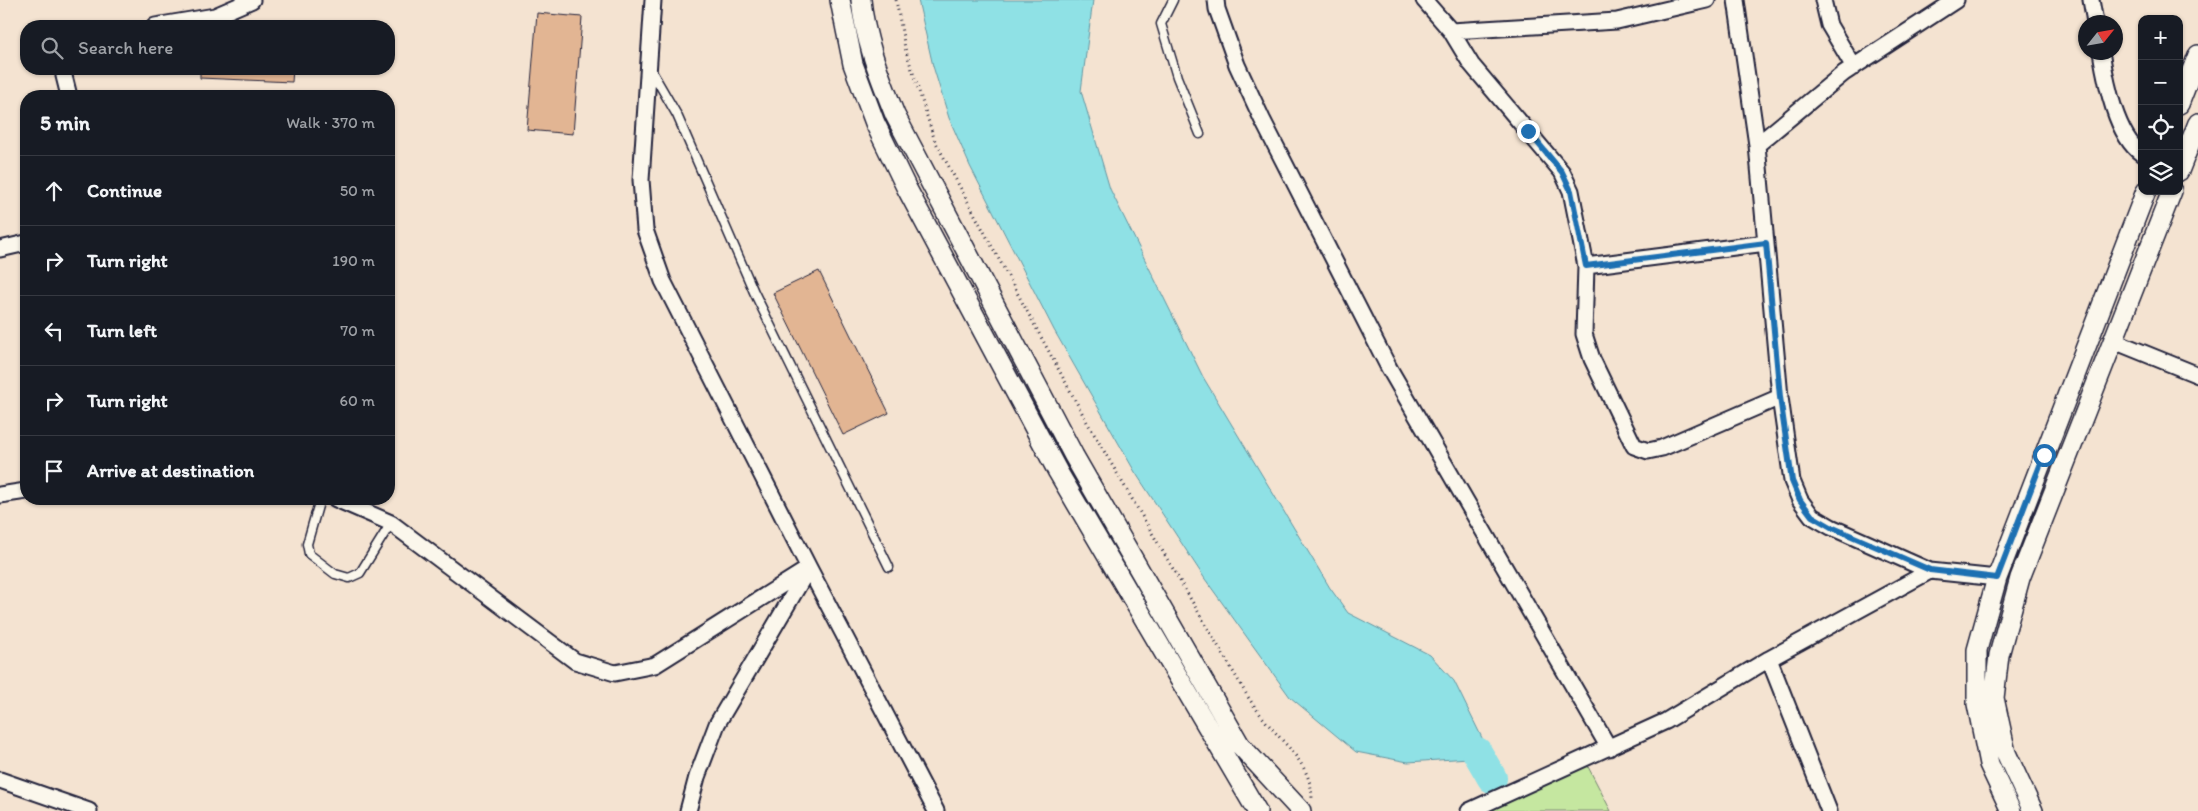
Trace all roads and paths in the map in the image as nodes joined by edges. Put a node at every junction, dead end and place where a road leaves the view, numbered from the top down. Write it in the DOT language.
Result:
graph roads {
  1 [pos="252,0"];
  2 [pos="653,0"];
  3 [pos="840,0"];
  4 [pos="861,0"];
  5 [pos="896,0"];
  6 [pos="1173,0"];
  7 [pos="1216,0"];
  8 [pos="1424,0"];
  9 [pos="1706,0"];
  10 [pos="1736,0"];
  11 [pos="1823,0"];
  12 [pos="1956,0"];
  13 [pos="2091,0"];
  14 [pos="2094,15"];
  15 [pos="191,20"];
  16 [pos="1451,31"];
  17 [pos="2198,55"];
  18 [pos="2102,60"];
  19 [pos="649,66"];
  20 [pos="1854,67"];
  21 [pos="64,75"];
  22 [pos="68,90"];
  23 [pos="2183,94"];
  24 [pos="2198,123"];
  25 [pos="1200,134"];
  26 [pos="1757,145"];
  27 [pos="2138,152"];
  28 [pos="2183,161"];
  29 [pos="2144,195"];
  30 [pos="2170,195"];
  31 [pos="1766,243"];
  32 [pos="20,244"];
  33 [pos="0,249"];
  34 [pos="1586,266"];
  35 [pos="2092,332"];
  36 [pos="2114,341"];
  37 [pos="2198,375"];
  38 [pos="1780,397"];
  39 [pos="20,491"];
  40 [pos="0,495"];
  41 [pos="318,505"];
  42 [pos="349,505"];
  43 [pos="391,524"];
  44 [pos="889,567"];
  45 [pos="809,568"];
  46 [pos="1930,570"];
  47 [pos="1997,578"];
  48 [pos="1769,659"];
  49 [pos="1610,748"];
  50 [pos="0,780"];
  51 [pos="1307,806"];
  52 [pos="89,811"];
  53 [pos="688,811"];
  54 [pos="936,811"];
  55 [pos="1257,811"];
  56 [pos="1468,811"];
  57 [pos="1829,811"];
  58 [pos="2011,811"];
  59 [pos="2033,811"];
  1 -- 15 [label="street"];
  2 -- 19 [label="street"];
  3 -- 55 [label="street"];
  4 -- 51 [label="street"];
  5 -- 51 [label="path"];
  6 -- 25 [label="lane"];
  7 -- 49 [label="street"];
  8 -- 16 [label="street"];
  9 -- 16 [label="street"];
  10 -- 26 [label="street"];
  11 -- 20 [label="street"];
  12 -- 20 [label="street"];
  13 -- 14 [label="street"];
  16 -- 34 [label="street"];
  17 -- 23 [label="street"];
  18 -- 27 [label="street"];
  19 -- 44 [label="lane"];
  19 -- 45 [label="street"];
  20 -- 26 [label="street"];
  21 -- 22 [label="street"];
  24 -- 28 [label="street"];
  26 -- 31 [label="street"];
  29 -- 35 [label="street"];
  30 -- 36 [label="street"];
  31 -- 34 [label="street"];
  31 -- 38 [label="street"];
  32 -- 33 [label="street"];
  34 -- 38 [label="street"];
  35 -- 36 [label="street"];
  35 -- 47 [label="street"];
  36 -- 37 [label="street"];
  36 -- 59 [label="street"];
  38 -- 46 [label="street"];
  39 -- 40 [label="street"];
  41 -- 43 [label="lane"];
  42 -- 43 [label="street"];
  43 -- 45 [label="street"];
  45 -- 53 [label="street"];
  45 -- 54 [label="street"];
  46 -- 47 [label="street"];
  46 -- 48 [label="street"];
  47 -- 58 [label="street"];
  48 -- 49 [label="street"];
  48 -- 57 [label="street"];
  49 -- 56 [label="street"];
  50 -- 52 [label="street"];
}
